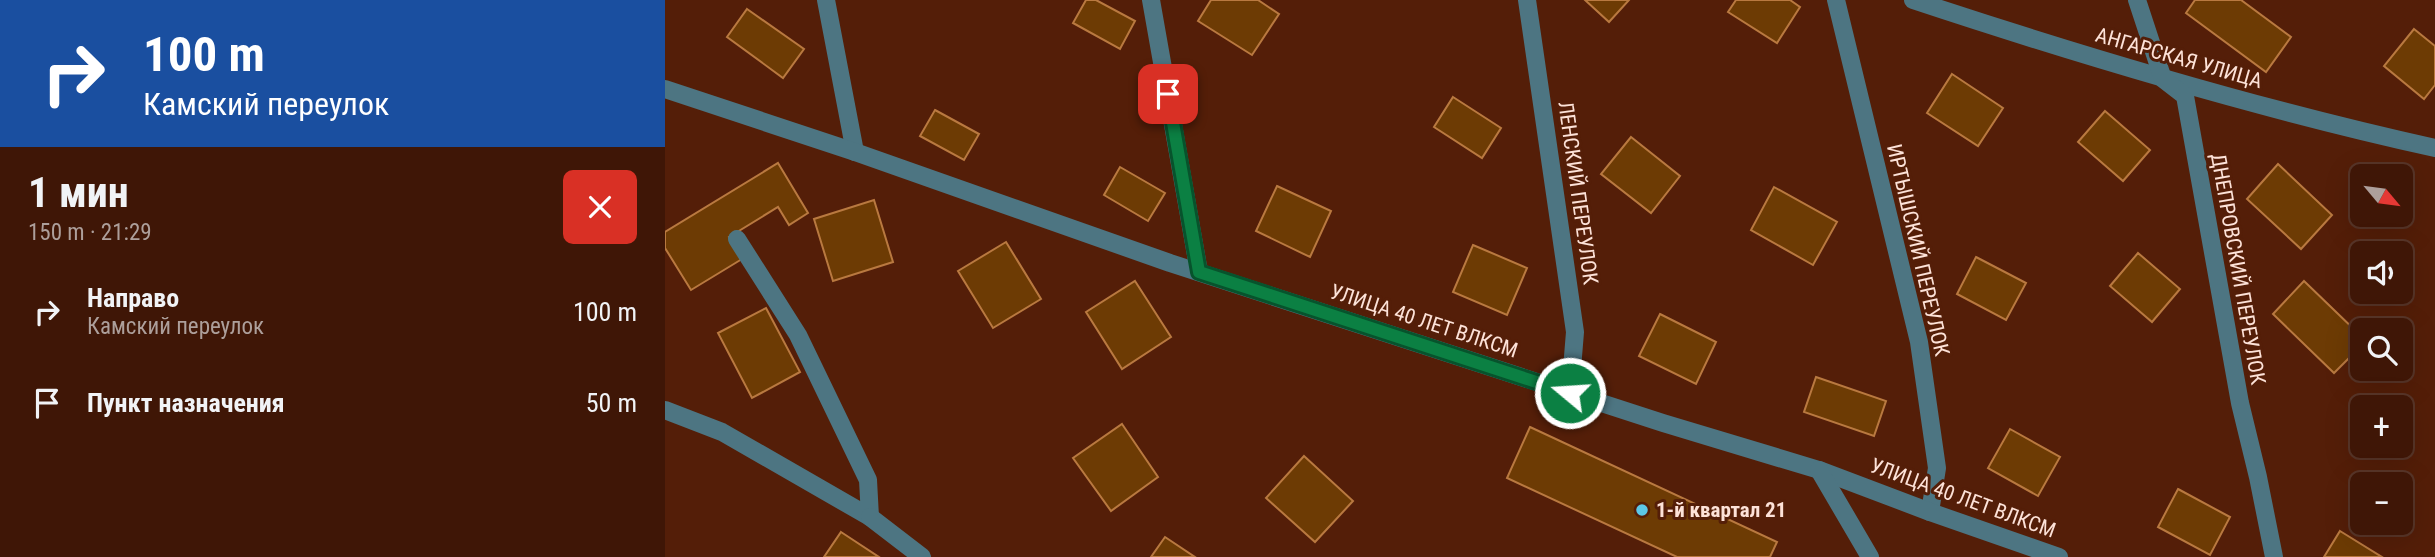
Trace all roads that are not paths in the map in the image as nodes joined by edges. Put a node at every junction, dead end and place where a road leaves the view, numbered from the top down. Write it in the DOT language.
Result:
graph roads {
  1 [pos="826,0"];
  2 [pos="1151,0"];
  3 [pos="1527,0"];
  4 [pos="1836,0"];
  5 [pos="1913,0"];
  6 [pos="2137,0"];
  7 [pos="2163,79"];
  8 [pos="665,89"];
  9 [pos="2435,148"];
  10 [pos="855,152"];
  11 [pos="737,239"];
  12 [pos="1199,272"];
  13 [pos="1570,393"];
  14 [pos="665,410"];
  15 [pos="1819,470"];
  16 [pos="1930,512"];
  17 [pos="870,517"];
  18 [pos="922,557"];
  19 [pos="1870,557"];
  20 [pos="2059,557"];
  21 [pos="2274,557"];
  1 -- 10 [label="street"];
  2 -- 12 [label="street"];
  3 -- 13 [label="street, ЛЕНСКИЙ ПЕРЕУЛОК"];
  4 -- 16 [label="street, ИРТЫШСКИЙ ПЕРЕУЛОК"];
  5 -- 7 [label="street, АНГАРСКАЯ УЛИЦА"];
  6 -- 7 [label="street, ДНЕПРОВСКИЙ ПЕРЕУЛОК"];
  7 -- 9 [label="street, АНГАРСКАЯ УЛИЦА"];
  7 -- 21 [label="street, ДНЕПРОВСКИЙ ПЕРЕУЛОК"];
  8 -- 10 [label="street, УЛИЦА 40 ЛЕТ ВЛКСМ"];
  10 -- 12 [label="street, УЛИЦА 40 ЛЕТ ВЛКСМ"];
  11 -- 17 [label="street"];
  12 -- 13 [label="street, УЛИЦА 40 ЛЕТ ВЛКСМ"];
  13 -- 15 [label="street, УЛИЦА 40 ЛЕТ ВЛКСМ"];
  14 -- 17 [label="street"];
  15 -- 16 [label="street, УЛИЦА 40 ЛЕТ ВЛКСМ"];
  15 -- 19 [label="street"];
  16 -- 20 [label="street, УЛИЦА 40 ЛЕТ ВЛКСМ"];
  17 -- 18 [label="street"];
}
